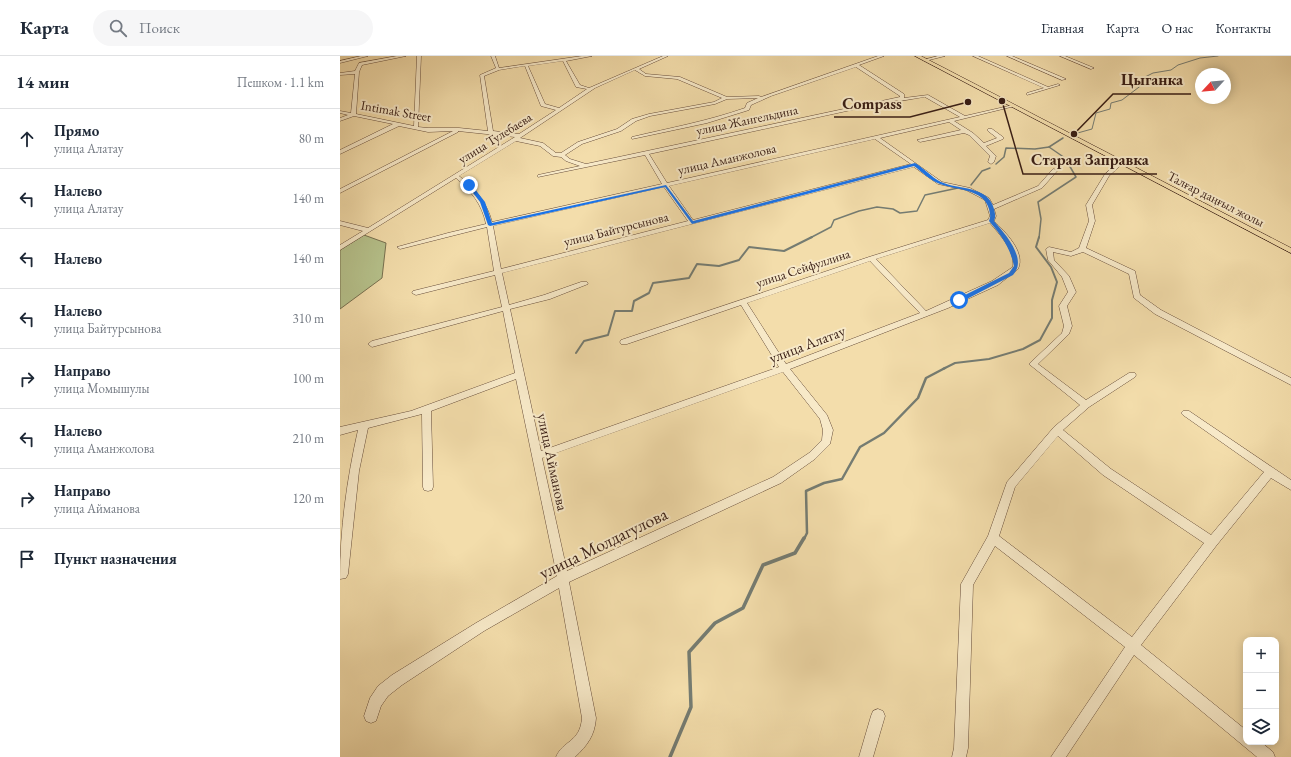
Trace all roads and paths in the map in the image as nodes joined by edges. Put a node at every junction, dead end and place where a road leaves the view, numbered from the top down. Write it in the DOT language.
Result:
graph roads {
  1 [pos="366,56"];
  2 [pos="404,56"];
  3 [pos="419,56"];
  4 [pos="493,56"];
  5 [pos="584,56"];
  6 [pos="590,56"];
  7 [pos="666,56"];
  8 [pos="882,56"];
  9 [pos="917,56"];
  10 [pos="943,56"];
  11 [pos="975,56"];
  12 [pos="1009,56"];
  13 [pos="1062,56"];
  14 [pos="564,60"];
  15 [pos="925,60"];
  16 [pos="340,62"];
  17 [pos="526,65"];
  18 [pos="856,65"];
  19 [pos="1092,68"];
  20 [pos="498,69"];
  21 [pos="636,69"];
  22 [pos="357,72"];
  23 [pos="340,74"];
  24 [pos="1064,79"];
  25 [pos="1058,85"];
  26 [pos="1048,88"];
  27 [pos="590,89"];
  28 [pos="1029,94"];
  29 [pos="769,95"];
  30 [pos="726,98"];
  31 [pos="899,100"];
  32 [pos="1013,106"];
  33 [pos="560,110"];
  34 [pos="340,112"];
  35 [pos="353,114"];
  36 [pos="964,117"];
  37 [pos="340,120"];
  38 [pos="949,120"];
  39 [pos="398,124"];
  40 [pos="416,127"];
  41 [pos="459,129"];
  42 [pos="990,130"];
  43 [pos="965,131"];
  44 [pos="491,132"];
  45 [pos="517,137"];
  46 [pos="876,137"];
  47 [pos="634,138"];
  48 [pos="920,140"];
  49 [pos="983,145"];
  50 [pos="340,152"];
  51 [pos="646,153"];
  52 [pos="562,155"];
  53 [pos="991,162"];
  54 [pos="1120,163"];
  55 [pos="915,165"];
  56 [pos="586,166"];
  57 [pos="1055,170"];
  58 [pos="456,176"];
  59 [pos="540,176"];
  60 [pos="666,186"];
  61 [pos="340,191"];
  62 [pos="991,208"];
  63 [pos="992,221"];
  64 [pos="692,222"];
  65 [pos="340,223"];
  66 [pos="490,225"];
  67 [pos="368,230"];
  68 [pos="400,247"];
  69 [pos="340,248"];
  70 [pos="1082,249"];
  71 [pos="1291,251"];
  72 [pos="871,258"];
  73 [pos="498,272"];
  74 [pos="584,284"];
  75 [pos="416,293"];
  76 [pos="742,301"];
  77 [pos="506,308"];
  78 [pos="925,314"];
  79 [pos="624,342"];
  80 [pos="372,344"];
  81 [pos="784,368"];
  82 [pos="519,375"];
  83 [pos="1132,375"];
  84 [pos="1291,382"];
  85 [pos="1086,405"];
  86 [pos="426,409"];
  87 [pos="1186,413"];
  88 [pos="364,425"];
  89 [pos="1057,430"];
  90 [pos="340,431"];
  91 [pos="537,456"];
  92 [pos="1272,471"];
  93 [pos="1291,486"];
  94 [pos="428,487"];
  95 [pos="993,538"];
  96 [pos="1212,542"];
  97 [pos="342,574"];
  98 [pos="563,579"];
  99 [pos="1133,646"];
  100 [pos="371,716"];
  101 [pos="878,716"];
  102 [pos="1243,737"];
  103 [pos="1254,745"];
  104 [pos="563,757"];
  105 [pos="866,757"];
  106 [pos="959,757"];
  107 [pos="1058,757"];
  108 [pos="1268,757"];
  1 -- 16 [label="street"];
  2 -- 22 [label="street"];
  3 -- 40 [label="street"];
  4 -- 20 [label="street"];
  5 -- 6 [label="street"];
  5 -- 14 [label="street"];
  7 -- 21 [label="street, улица Тулебаева"];
  8 -- 18 [label="street"];
  9 -- 15 [label="main road, Талғар даңғыл жолы"];
  10 -- 15 [label="street"];
  11 -- 26 [label="street"];
  12 -- 24 [label="street"];
  13 -- 19 [label="street"];
  14 -- 17 [label="street"];
  14 -- 27 [label="street"];
  15 -- 32 [label="main road, Талғар даңғыл жолы"];
  17 -- 20 [label="street"];
  17 -- 33 [label="street"];
  18 -- 29 [label="street"];
  18 -- 31 [label="street"];
  20 -- 44 [label="street"];
  21 -- 27 [label="street, улица Тулебаева"];
  21 -- 30 [label="street"];
  22 -- 23 [label="street"];
  22 -- 35 [label="street"];
  25 -- 26 [label="street"];
  26 -- 28 [label="street"];
  27 -- 33 [label="street, улица Тулебаева"];
  29 -- 30 [label="street"];
  29 -- 47 [label="street"];
  30 -- 52 [label="street"];
  31 -- 36 [label="street, улица Жангельдина"];
  31 -- 51 [label="street, улица Жангельдина"];
  32 -- 36 [label="street, улица Аманжолова"];
  32 -- 54 [label="main road, Талғар даңғыл жолы"];
  33 -- 45 [label="street, улица Тулебаева"];
  34 -- 35 [label="street, Intimak Street"];
  35 -- 37 [label="street"];
  35 -- 39 [label="street, Intimak Street"];
  36 -- 38 [label="street, улица Аманжолова"];
  38 -- 43 [label="street"];
  38 -- 46 [label="street, улица Аманжолова"];
  39 -- 40 [label="street, Intimak Street"];
  39 -- 50 [label="street"];
  40 -- 41 [label="street, Intimak Street"];
  41 -- 44 [label="street, Intimak Street"];
  41 -- 61 [label="street"];
  42 -- 49 [label="street"];
  43 -- 48 [label="street"];
  43 -- 49 [label="street"];
  44 -- 45 [label="street, Intimak Street"];
  45 -- 52 [label="street, Intimak Street"];
  45 -- 58 [label="street, улица Тулебаева"];
  46 -- 55 [label="street"];
  46 -- 60 [label="street, улица Аманжолова"];
  49 -- 53 [label="street"];
  51 -- 56 [label="street, улица Жангельдина"];
  51 -- 60 [label="street"];
  52 -- 56 [label="street, Intimak Street"];
  54 -- 70 [label="street"];
  54 -- 71 [label="main road, Талғар даңғыл жолы"];
  55 -- 62 [label="street"];
  55 -- 64 [label="street, улица Байтурсынова"];
  56 -- 59 [label="street, улица Жангельдина"];
  57 -- 62 [label="street"];
  58 -- 66 [label="street, улица Айманова"];
  58 -- 67 [label="street, улица Тулебаева"];
  60 -- 64 [label="street"];
  60 -- 66 [label="street, улица Аманжолова"];
  62 -- 63 [label="street"];
  63 -- 72 [label="street, улица Сейфуллина"];
  63 -- 78 [label="street, улица Алатау"];
  64 -- 73 [label="street, улица Байтурсынова"];
  65 -- 67 [label="street"];
  66 -- 68 [label="street, улица Аманжолова"];
  66 -- 73 [label="street, улица Айманова"];
  67 -- 69 [label="street, улица Тулебаева"];
  70 -- 84 [label="street"];
  70 -- 85 [label="street"];
  72 -- 76 [label="street, улица Сейфуллина"];
  72 -- 78 [label="street"];
  73 -- 75 [label="street, улица Байтурсынова"];
  73 -- 77 [label="street, улица Айманова"];
  74 -- 77 [label="street"];
  76 -- 79 [label="street, улица Сейфуллина"];
  76 -- 81 [label="street"];
  77 -- 80 [label="street"];
  77 -- 82 [label="street, улица Айманова"];
  78 -- 81 [label="street, улица Алатау"];
  81 -- 91 [label="street, улица Алатау"];
  81 -- 98 [label="street, улица Молдагулова"];
  82 -- 86 [label="street"];
  82 -- 91 [label="street, улица Айманова"];
  83 -- 85 [label="street"];
  85 -- 89 [label="street"];
  86 -- 88 [label="street"];
  86 -- 94 [label="street"];
  87 -- 92 [label="street"];
  88 -- 90 [label="street"];
  88 -- 97 [label="street"];
  89 -- 95 [label="street"];
  89 -- 96 [label="street"];
  91 -- 98 [label="street, улица Айманова"];
  92 -- 93 [label="street"];
  92 -- 96 [label="street"];
  95 -- 99 [label="street"];
  95 -- 106 [label="street"];
  96 -- 99 [label="street"];
  98 -- 100 [label="street, улица Молдагулова"];
  98 -- 104 [label="street, улица Айманова"];
  99 -- 102 [label="street"];
  99 -- 107 [label="street"];
  101 -- 105 [label="street"];
  103 -- 108 [label="street"];
}
